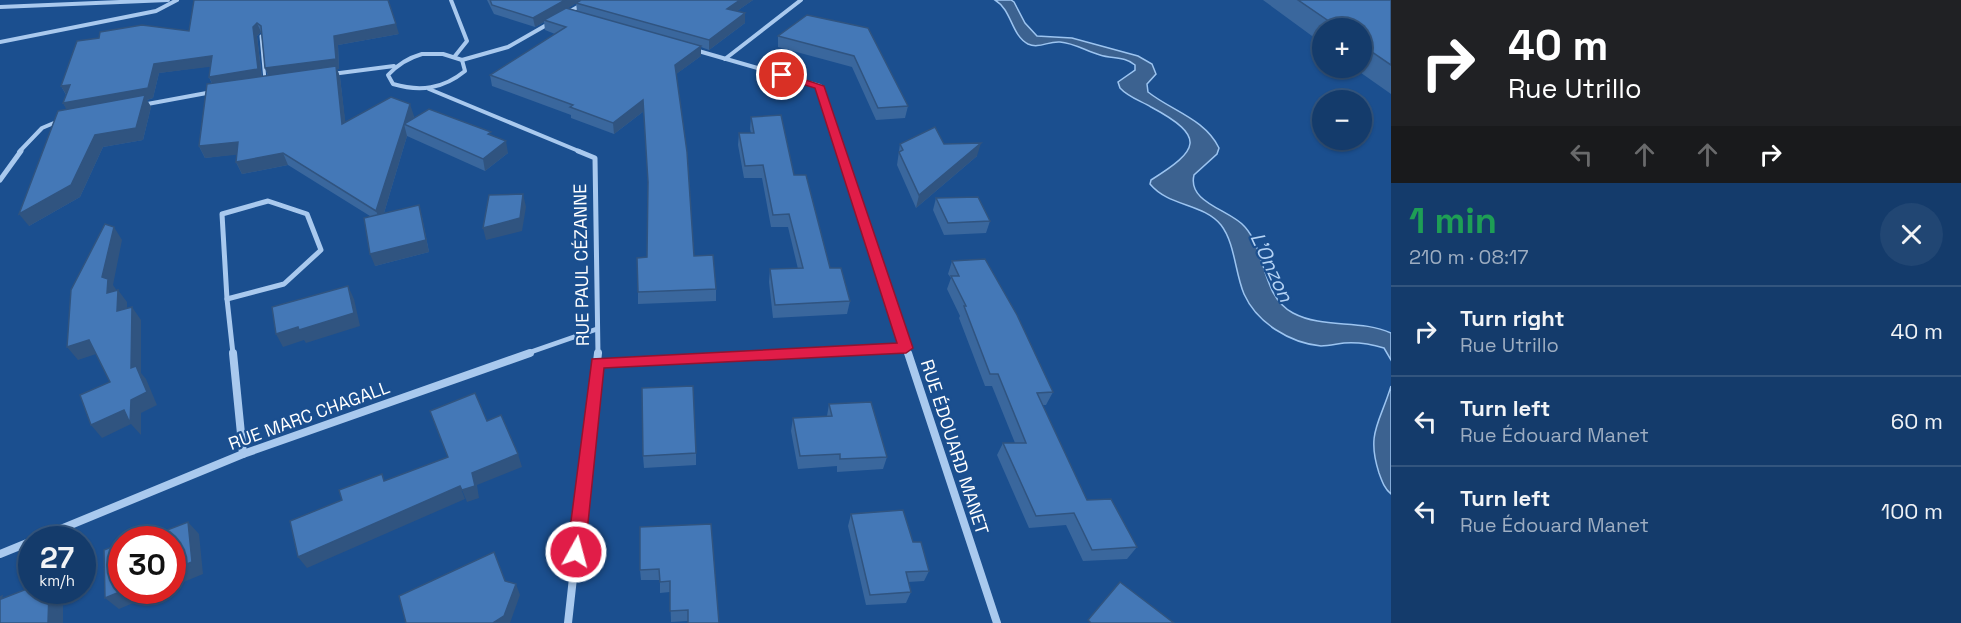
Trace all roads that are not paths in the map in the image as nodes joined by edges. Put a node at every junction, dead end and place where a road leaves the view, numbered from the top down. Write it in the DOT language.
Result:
graph roads {
  1 [pos="168,0"];
  2 [pos="177,0"];
  3 [pos="451,0"];
  4 [pos="590,0"];
  5 [pos="801,0"];
  6 [pos="129,1"];
  7 [pos="0,7"];
  8 [pos="578,16"];
  9 [pos="556,19"];
  10 [pos="261,36"];
  11 [pos="0,42"];
  12 [pos="691,49"];
  13 [pos="455,56"];
  14 [pos="725,59"];
  15 [pos="462,60"];
  16 [pos="394,66"];
  17 [pos="324,75"];
  18 [pos="277,81"];
  19 [pos="266,82"];
  20 [pos="255,84"];
  21 [pos="429,89"];
  22 [pos="221,90"];
  23 [pos="131,107"];
  24 [pos="64,119"];
  25 [pos="0,180"];
  26 [pos="227,299"];
  27 [pos="597,329"];
  28 [pos="906,348"];
  29 [pos="598,363"];
  30 [pos="243,454"];
  31 [pos="69,526"];
  32 [pos="18,547"];
  33 [pos="0,554"];
  34 [pos="568,623"];
  35 [pos="997,623"];
  1 -- 6 [label="street"];
  2 -- 11 [label="street"];
  3 -- 13 [label="street"];
  4 -- 8 [label="street"];
  5 -- 14 [label="street"];
  6 -- 7 [label="street"];
  9 -- 15 [label="street"];
  10 -- 19 [label="lane"];
  12 -- 14 [label="street, RUE ÉDOUARD MANET"];
  13 -- 15 [label="street"];
  13 -- 16 [label="street"];
  14 -- 28 [label="street, RUE ÉDOUARD MANET"];
  15 -- 21 [label="street"];
  16 -- 17 [label="street"];
  16 -- 21 [label="street"];
  18 -- 19 [label="street"];
  19 -- 20 [label="street"];
  21 -- 27 [label="street, RUE PAUL CÉZANNE"];
  22 -- 23 [label="street"];
  24 -- 25 [label="street"];
  26 -- 26 [label="street"];
  26 -- 30 [label="street"];
  27 -- 29 [label="street, RUE PAUL CÉZANNE"];
  27 -- 30 [label="street, RUE MARC CHAGALL"];
  28 -- 29 [label="street"];
  28 -- 35 [label="street, RUE ÉDOUARD MANET"];
  29 -- 34 [label="street, RUE PAUL CÉZANNE"];
  30 -- 31 [label="street, RUE MARC CHAGALL"];
  32 -- 33 [label="street, RUE MARC CHAGALL"];
}
